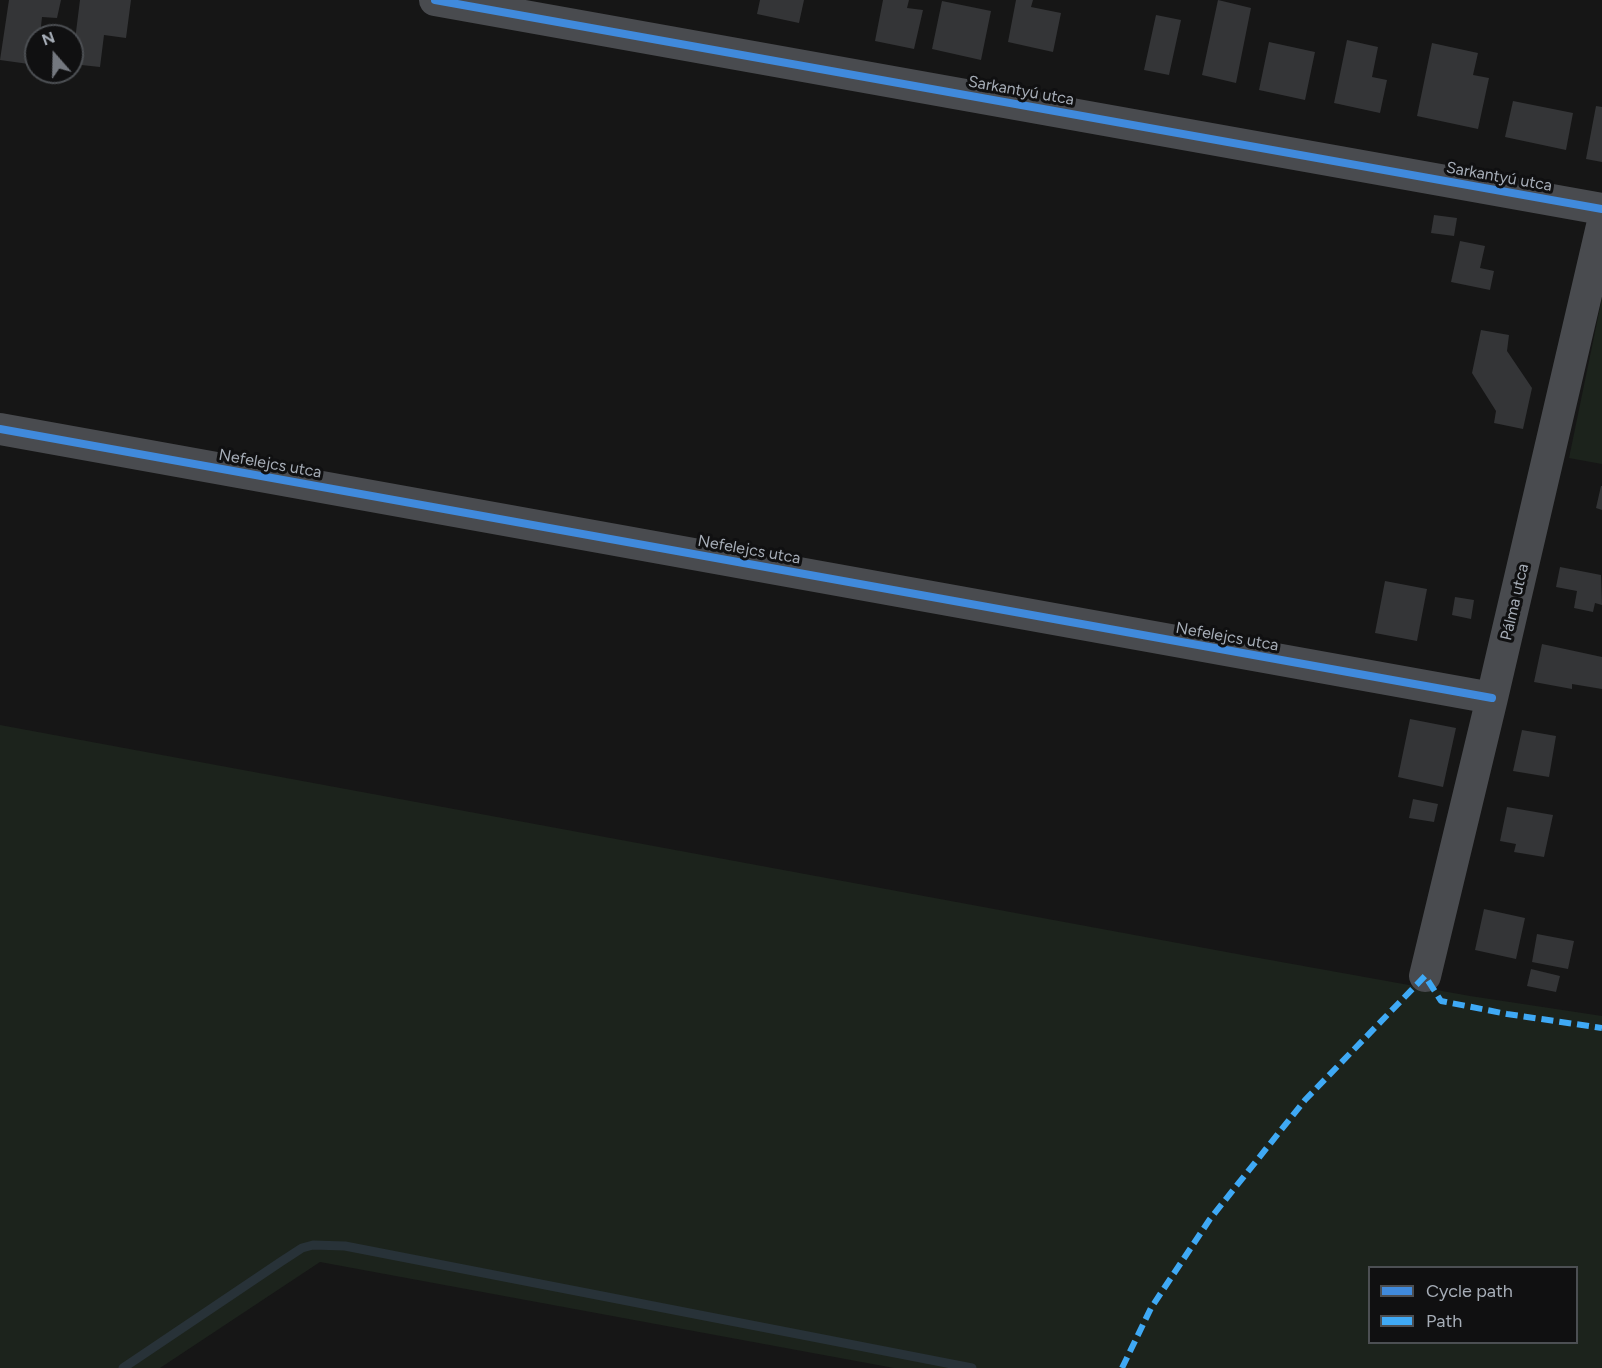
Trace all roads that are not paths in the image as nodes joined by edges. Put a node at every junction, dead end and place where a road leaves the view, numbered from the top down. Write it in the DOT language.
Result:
graph roads {
  1 [pos="435,0"];
  2 [pos="1602,209"];
  3 [pos="1602,226"];
  4 [pos="0,429"];
  5 [pos="1492,698"];
  6 [pos="1425,976"];
  1 -- 2 [label="street, Sarkantyú utca"];
  3 -- 5 [label="street, Pálma utca"];
  4 -- 5 [label="street, Nefelejcs utca"];
  5 -- 6 [label="street, Pálma utca"];
}
